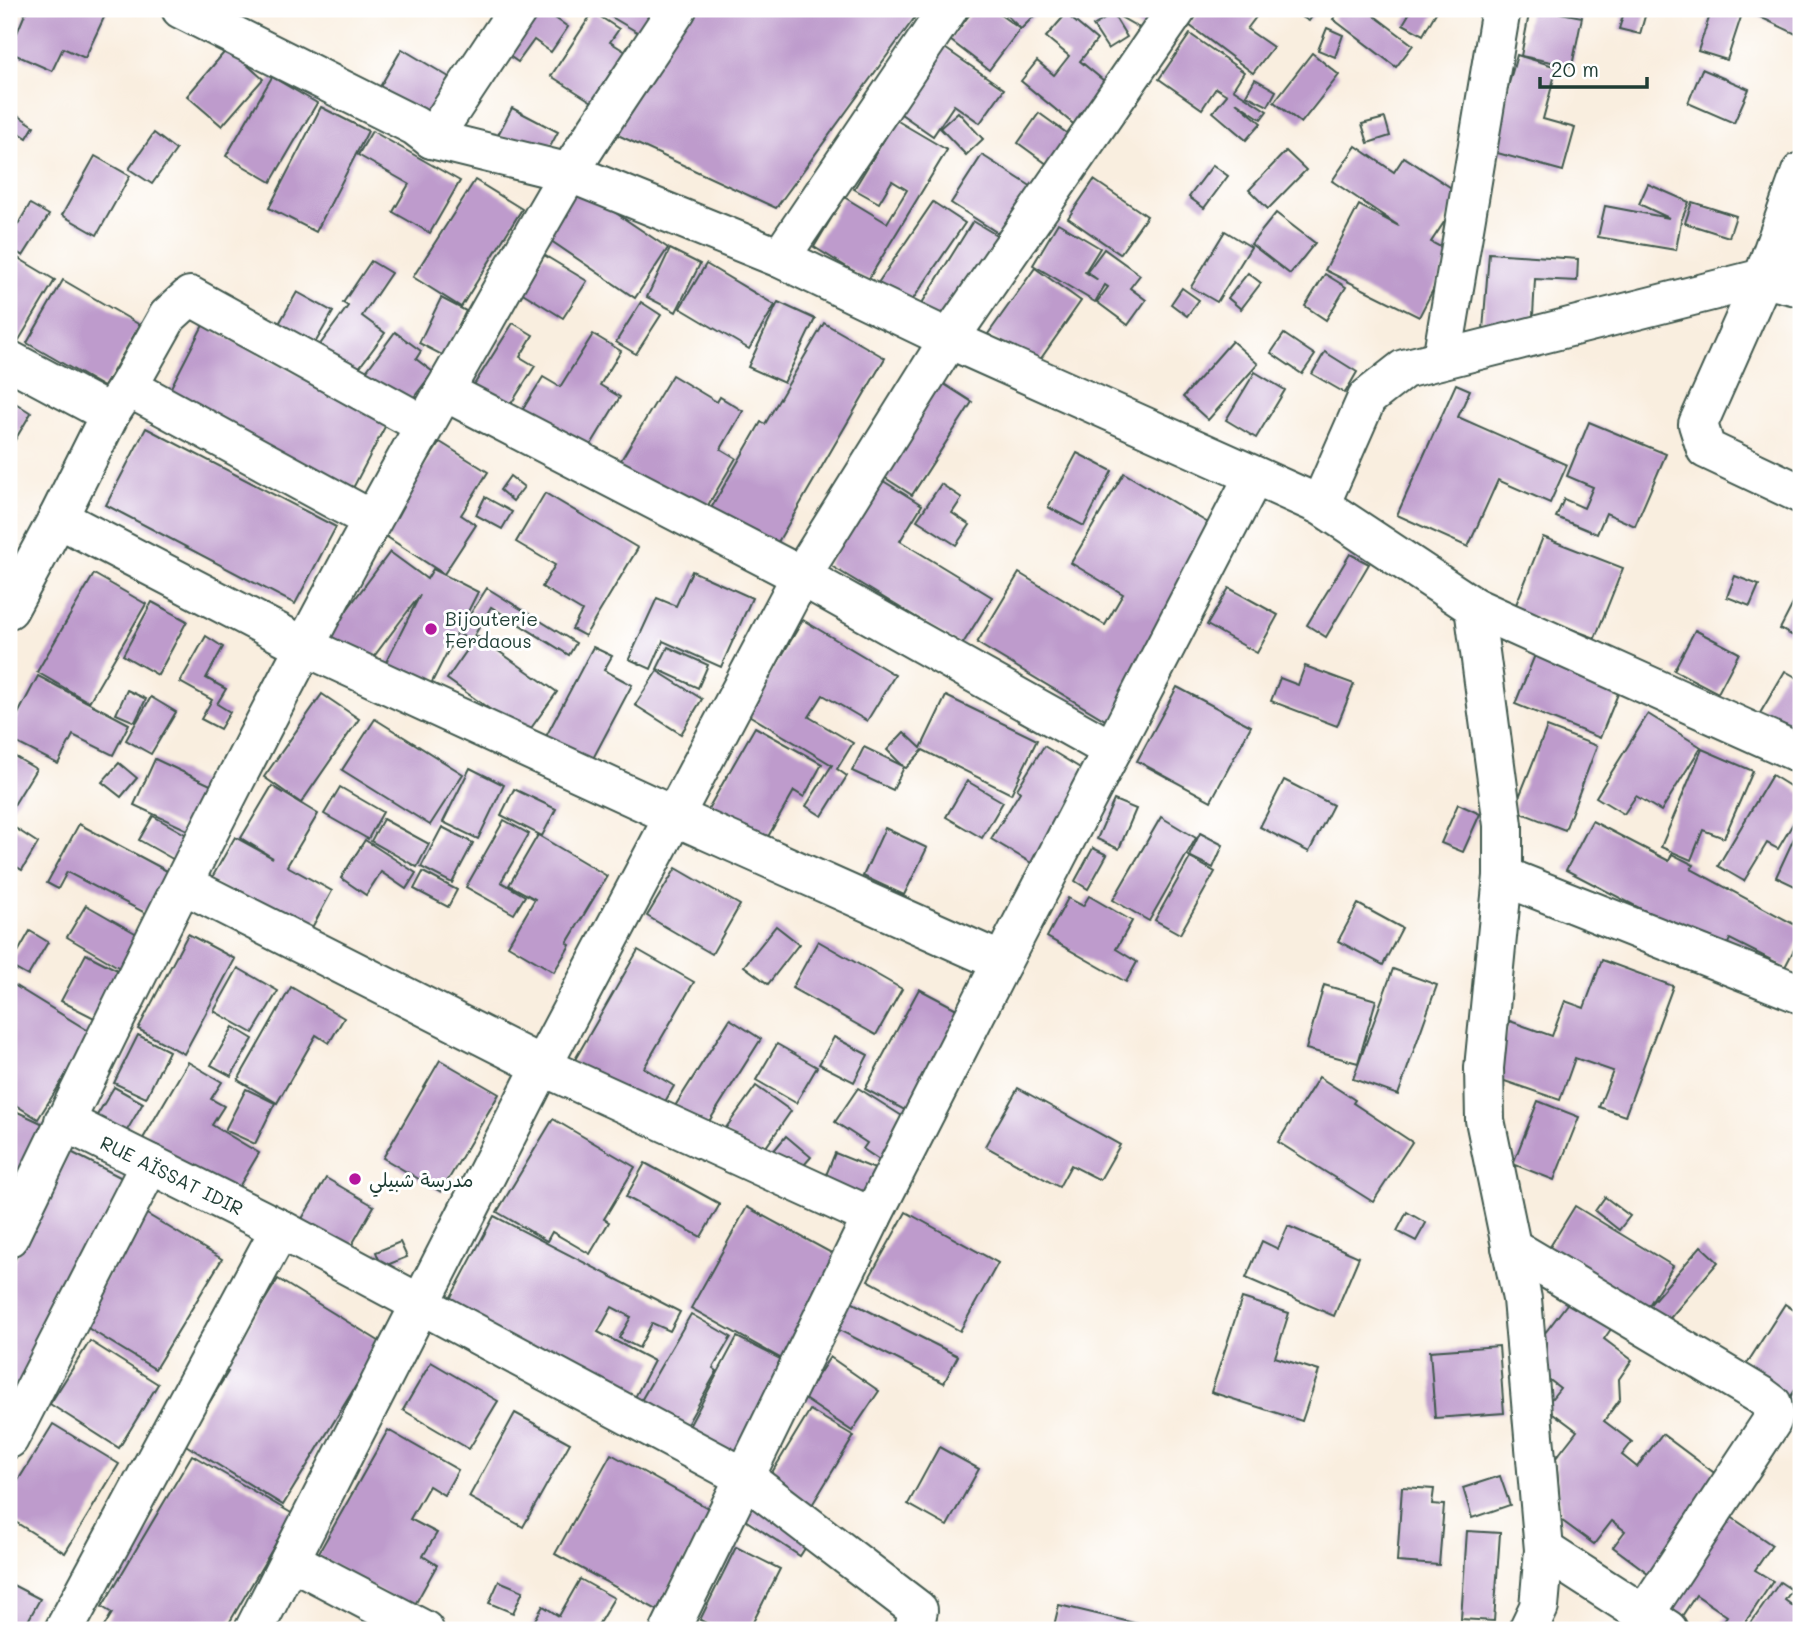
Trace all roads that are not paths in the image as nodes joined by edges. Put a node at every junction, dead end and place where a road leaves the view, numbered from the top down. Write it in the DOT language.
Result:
graph roads {
  1 [pos="181,9"];
  2 [pos="519,9"];
  3 [pos="677,9"];
  4 [pos="948,9"];
  5 [pos="1177,9"];
  6 [pos="1501,9"];
  7 [pos="432,139"];
  8 [pos="1801,172"];
  9 [pos="570,173"];
  10 [pos="1801,247"];
  11 [pos="780,258"];
  12 [pos="1763,278"];
  13 [pos="1801,287"];
  14 [pos="949,339"];
  15 [pos="1442,359"];
  16 [pos="9,360"];
  17 [pos="444,391"];
  18 [pos="119,401"];
  19 [pos="424,425"];
  20 [pos="1254,476"];
  21 [pos="1801,494"];
  22 [pos="1320,505"];
  23 [pos="58,519"];
  24 [pos="372,520"];
  25 [pos="801,576"];
  26 [pos="1474,607"];
  27 [pos="9,609"];
  28 [pos="304,646"];
  29 [pos="1112,750"];
  30 [pos="1801,754"];
  31 [pos="674,816"];
  32 [pos="1503,876"];
  33 [pos="183,884"];
  34 [pos="1002,962"];
  35 [pos="1801,994"];
  36 [pos="542,1066"];
  37 [pos="65,1121"];
  38 [pos="150,1164"];
  39 [pos="872,1217"];
  40 [pos="280,1229"];
  41 [pos="9,1237"];
  42 [pos="1511,1247"];
  43 [pos="421,1305"];
  44 [pos="9,1439"];
  45 [pos="744,1477"];
  46 [pos="1544,1550"];
  47 [pos="290,1560"];
  48 [pos="1656,1623"];
  49 [pos="64,1630"];
  50 [pos="254,1630"];
  51 [pos="424,1630"];
  52 [pos="670,1630"];
  53 [pos="914,1630"];
  54 [pos="1528,1630"];
  1 -- 7 [label="street"];
  2 -- 7 [label="street"];
  3 -- 9 [label="street"];
  4 -- 11 [label="street"];
  5 -- 14 [label="street"];
  6 -- 15 [label="street"];
  7 -- 9 [label="street"];
  8 -- 12 [label="street"];
  9 -- 11 [label="street"];
  9 -- 17 [label="street"];
  10 -- 12 [label="street"];
  11 -- 14 [label="street"];
  12 -- 13 [label="street"];
  12 -- 15 [label="street"];
  12 -- 21 [label="street"];
  14 -- 20 [label="street"];
  14 -- 25 [label="street"];
  15 -- 22 [label="street"];
  16 -- 18 [label="street"];
  17 -- 19 [label="street"];
  17 -- 25 [label="street"];
  18 -- 19 [label="street"];
  18 -- 23 [label="street"];
  18 -- 24 [label="street"];
  19 -- 24 [label="street"];
  20 -- 22 [label="street"];
  20 -- 29 [label="street"];
  22 -- 26 [label="street"];
  23 -- 27 [label="street"];
  23 -- 28 [label="street"];
  24 -- 28 [label="street"];
  25 -- 29 [label="street"];
  25 -- 31 [label="street"];
  26 -- 30 [label="street"];
  26 -- 32 [label="street"];
  28 -- 31 [label="street"];
  28 -- 33 [label="street"];
  29 -- 34 [label="street"];
  31 -- 34 [label="street"];
  31 -- 36 [label="street"];
  32 -- 35 [label="street"];
  32 -- 42 [label="street"];
  33 -- 36 [label="street"];
  33 -- 37 [label="street"];
  34 -- 39 [label="street"];
  36 -- 39 [label="street"];
  36 -- 43 [label="street"];
  37 -- 38 [label="street, RUE AÏSSAT IDIR"];
  37 -- 41 [label="street"];
  38 -- 40 [label="street, RUE AÏSSAT IDIR"];
  38 -- 44 [label="street"];
  39 -- 45 [label="street"];
  40 -- 43 [label="street, RUE AÏSSAT IDIR"];
  40 -- 49 [label="street"];
  42 -- 46 [label="street"];
  42 -- 48 [label="street"];
  43 -- 45 [label="street, RUE AÏSSAT IDIR"];
  43 -- 47 [label="street"];
  45 -- 52 [label="street"];
  45 -- 53 [label="street, RUE AÏSSAT IDIR"];
  46 -- 48 [label="street"];
  46 -- 54 [label="street"];
  47 -- 50 [label="street"];
  47 -- 51 [label="street"];
}
